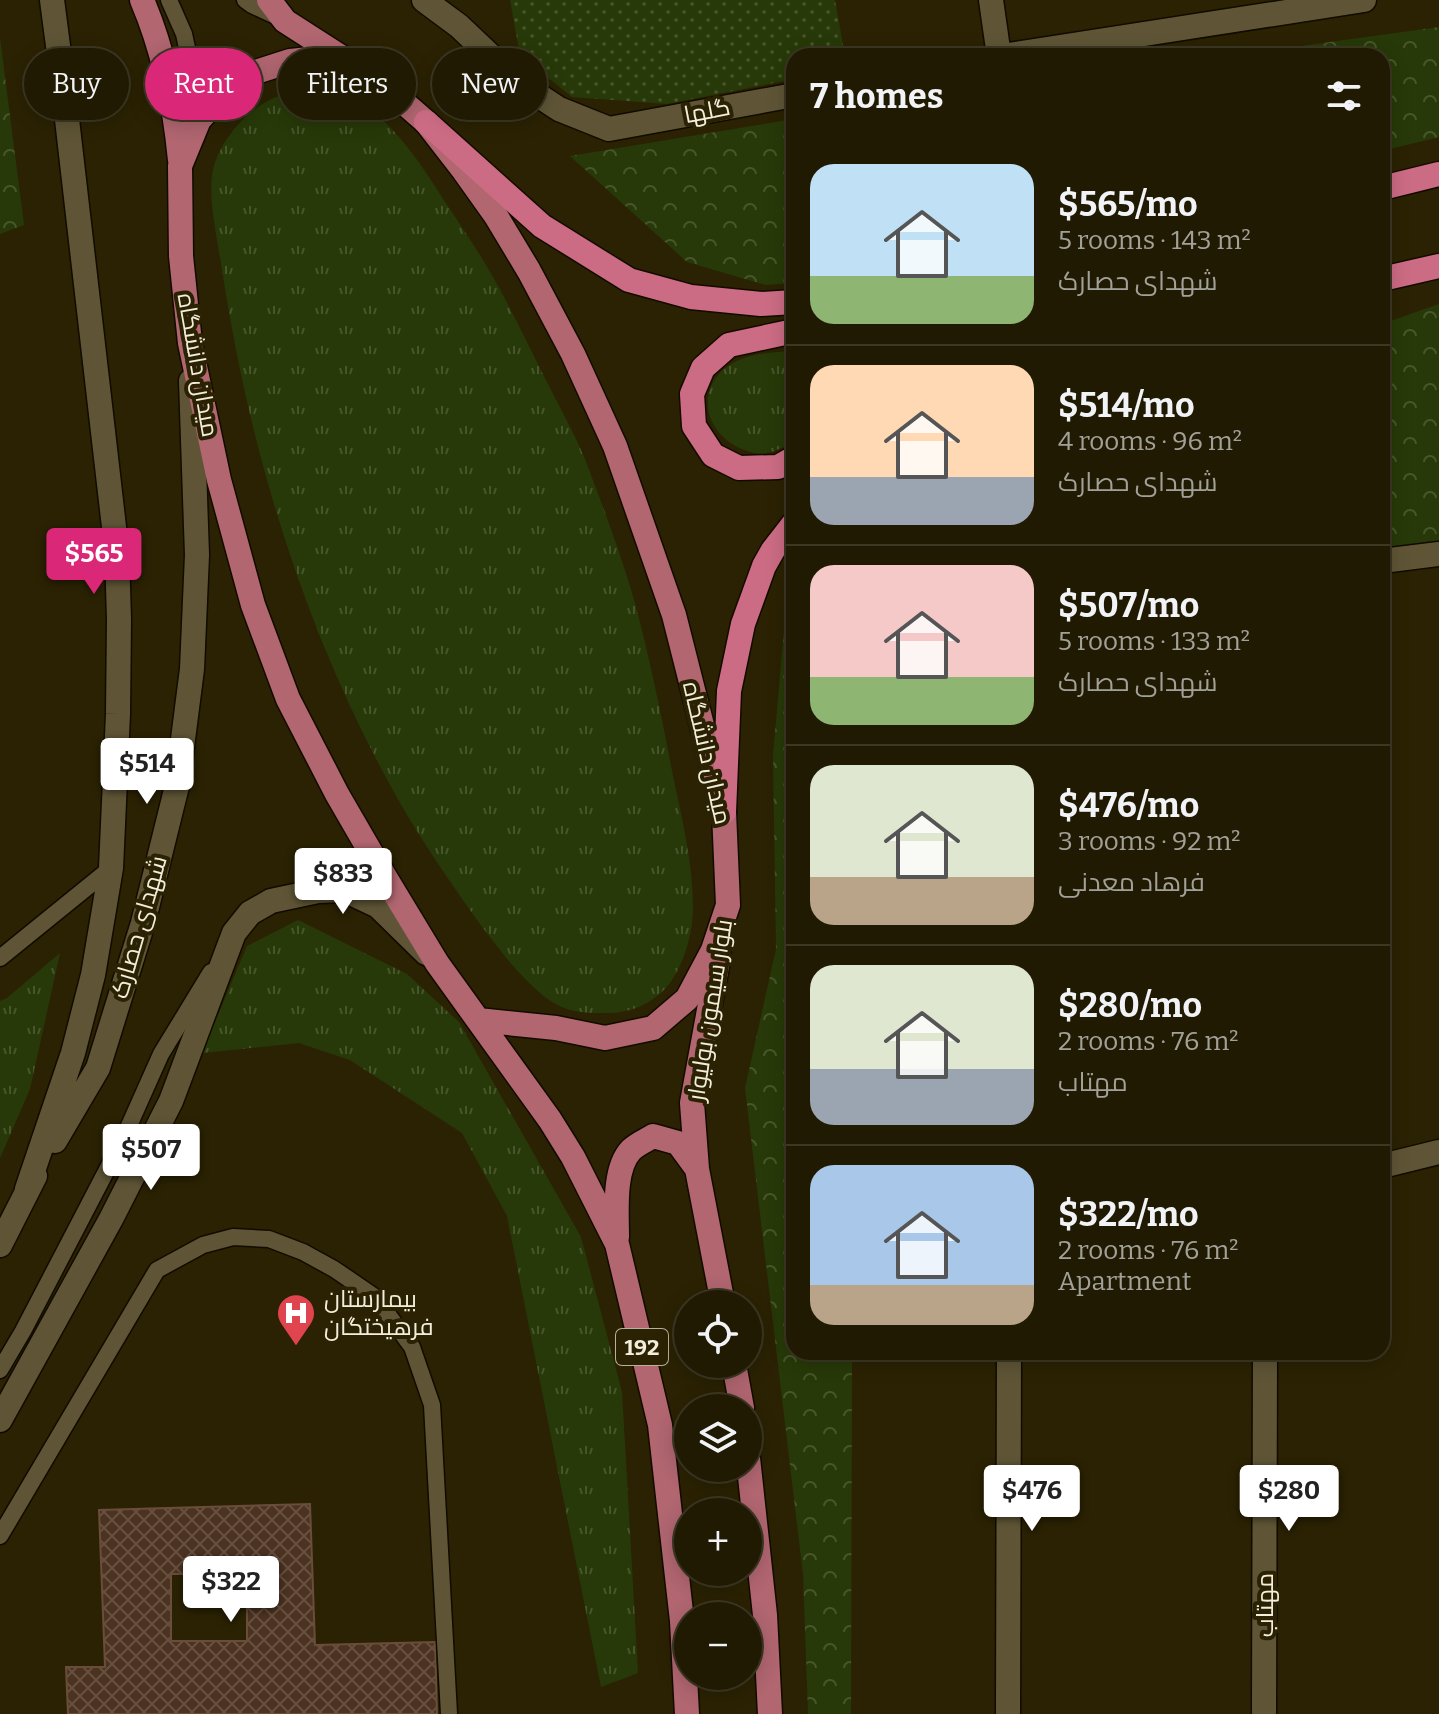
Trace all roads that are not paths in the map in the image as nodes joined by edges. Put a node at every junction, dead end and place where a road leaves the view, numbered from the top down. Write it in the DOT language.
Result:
graph roads {
  1 [pos="52,0"];
  2 [pos="142,0"];
  3 [pos="169,0"];
  4 [pos="245,0"];
  5 [pos="269,0"];
  6 [pos="424,0"];
  7 [pos="991,0"];
  8 [pos="1364,0"];
  9 [pos="1243,10"];
  10 [pos="285,21"];
  11 [pos="327,48"];
  12 [pos="1000,48"];
  13 [pos="1043,48"];
  14 [pos="278,65"];
  15 [pos="786,96"];
  16 [pos="416,113"];
  17 [pos="426,122"];
  18 [pos="180,166"];
  19 [pos="1439,174"];
  20 [pos="1390,186"];
  21 [pos="1439,266"];
  22 [pos="1390,278"];
  23 [pos="786,302"];
  24 [pos="786,333"];
  25 [pos="190,343"];
  26 [pos="786,462"];
  27 [pos="786,533"];
  28 [pos="1439,554"];
  29 [pos="1390,560"];
  30 [pos="724,812"];
  31 [pos="111,868"];
  32 [pos="728,905"];
  33 [pos="234,933"];
  34 [pos="0,958"];
  35 [pos="437,963"];
  36 [pos="478,1020"];
  37 [pos="1439,1152"];
  38 [pos="1390,1164"];
  39 [pos="697,1169"];
  40 [pos="27,1189"];
  41 [pos="617,1244"];
  42 [pos="0,1245"];
  43 [pos="720,1290"];
  44 [pos="1009,1360"];
  45 [pos="1265,1360"];
  46 [pos="0,1370"];
  47 [pos="0,1420"];
  48 [pos="751,1482"];
  49 [pos="0,1536"];
  50 [pos="449,1714"];
  51 [pos="687,1714"];
  52 [pos="770,1714"];
  53 [pos="1008,1714"];
  54 [pos="1264,1714"];
  1 -- 31 [label="main road"];
  2 -- 18 [label="main road"];
  3 -- 18 [label="lane"];
  4 -- 10 [label="lane"];
  5 -- 10 [label="main road"];
  6 -- 15 [label="main road, گلها"];
  7 -- 12 [label="main road"];
  8 -- 9 [label="main road"];
  9 -- 13 [label="main road"];
  10 -- 11 [label="main road"];
  14 -- 18 [label="main road, میدان دانشگاه"];
  16 -- 17 [label="main road, میدان دانشگاه"];
  17 -- 23 [label="highway"];
  17 -- 30 [label="main road, میدان دانشگاه"];
  18 -- 25 [label="main road, میدان دانشگاه"];
  19 -- 20 [label="highway"];
  21 -- 22 [label="highway"];
  24 -- 26 [label="highway"];
  25 -- 35 [label="main road, میدان دانشگاه"];
  25 -- 40 [label="main road, شهدای حصارک"];
  27 -- 30 [label="highway"];
  28 -- 29 [label="main road"];
  30 -- 32 [label="main road, میدان دانشگاه"];
  31 -- 34 [label="lane"];
  31 -- 40 [label="main road"];
  32 -- 36 [label="main road, میدان دانشگاه"];
  32 -- 39 [label="main road, بلوار سیمون بولیوار"];
  33 -- 35 [label="main road"];
  33 -- 46 [label="lane"];
  33 -- 47 [label="main road"];
  35 -- 36 [label="main road, میدان دانشگاه"];
  36 -- 41 [label="main road, 192"];
  37 -- 38 [label="main road"];
  39 -- 41 [label="main road"];
  39 -- 43 [label="main road, بلوار سیمون بولیوار"];
  40 -- 42 [label="main road, شهدای حصارک"];
  41 -- 51 [label="main road, 192"];
  44 -- 53 [label="main road"];
  45 -- 54 [label="main road, مهتاب"];
  48 -- 52 [label="main road"];
  49 -- 50 [label="lane"];
}
